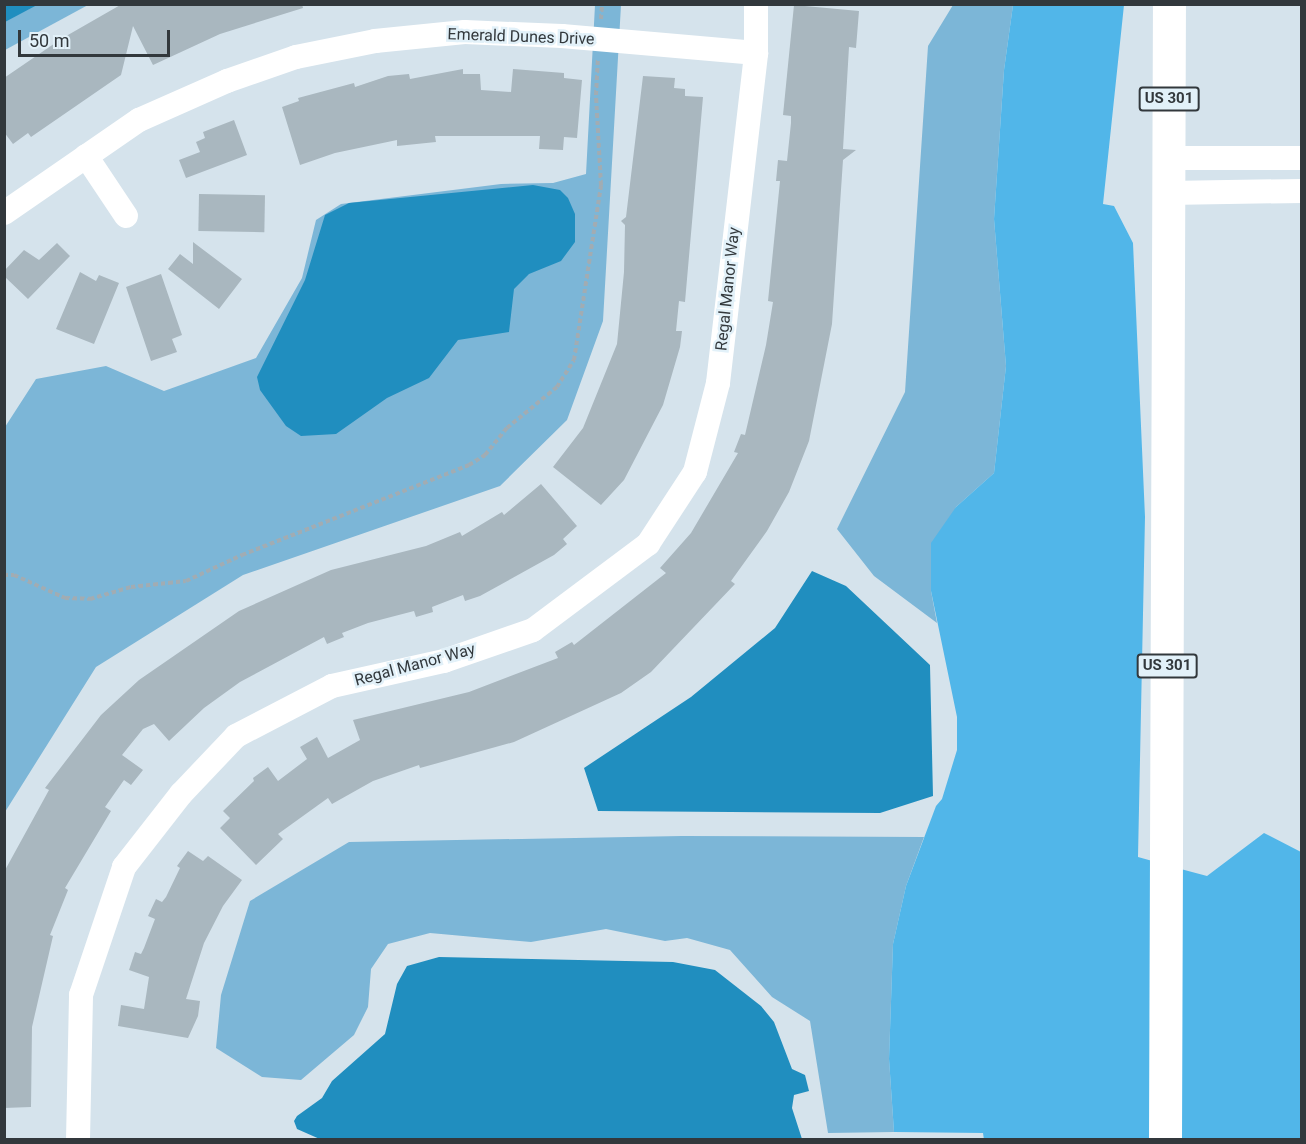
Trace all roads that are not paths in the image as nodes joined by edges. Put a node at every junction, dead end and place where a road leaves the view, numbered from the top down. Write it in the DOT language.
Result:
graph roads {
  1 [pos="756,4"];
  2 [pos="1169,4"];
  3 [pos="756,53"];
  4 [pos="86,156"];
  5 [pos="1168,158"];
  6 [pos="1302,158"];
  7 [pos="1302,191"];
  8 [pos="1168,193"];
  9 [pos="4,213"];
  10 [pos="126,216"];
  11 [pos="78,1140"];
  12 [pos="1165,1140"];
  1 -- 3 [label="street, Regal Manor Way"];
  2 -- 5 [label="main road, US 301"];
  3 -- 4 [label="street, Emerald Dunes Drive"];
  3 -- 11 [label="street, Regal Manor Way"];
  4 -- 9 [label="street, Emerald Dunes Drive"];
  4 -- 10 [label="street"];
  5 -- 6 [label="street"];
  5 -- 8 [label="main road, US 301"];
  7 -- 8 [label="street"];
  8 -- 12 [label="main road, US 301"];
}
